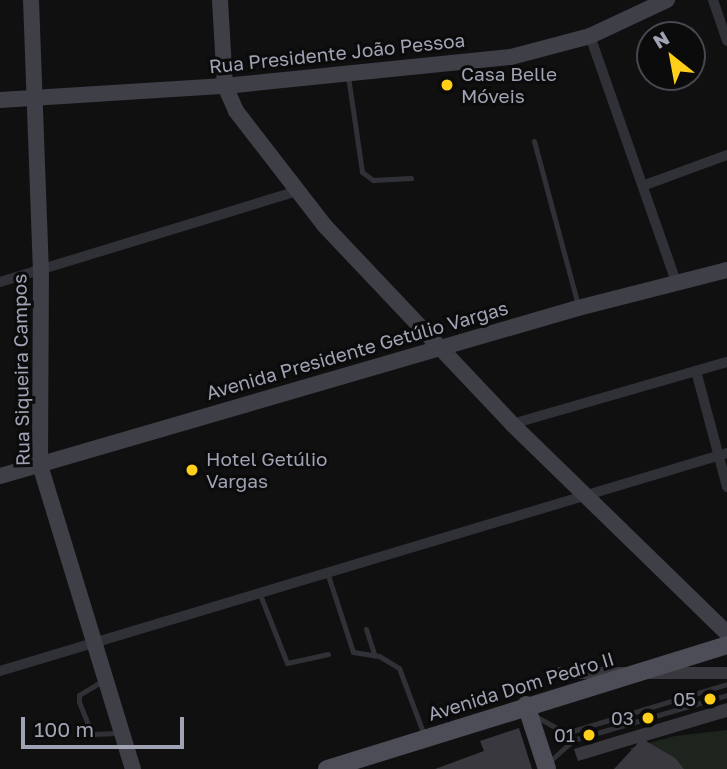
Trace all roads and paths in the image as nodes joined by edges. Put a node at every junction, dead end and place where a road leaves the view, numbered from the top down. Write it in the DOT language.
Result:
graph roads {
  1 [pos="31,0"];
  2 [pos="220,0"];
  3 [pos="713,0"];
  4 [pos="660,1"];
  5 [pos="590,36"];
  6 [pos="727,41"];
  7 [pos="348,72"];
  8 [pos="225,86"];
  9 [pos="34,97"];
  10 [pos="0,100"];
  11 [pos="534,141"];
  12 [pos="727,155"];
  13 [pos="411,178"];
  14 [pos="645,185"];
  15 [pos="297,191"];
  16 [pos="41,269"];
  17 [pos="727,270"];
  18 [pos="0,282"];
  19 [pos="677,285"];
  20 [pos="578,308"];
  21 [pos="437,348"];
  22 [pos="727,362"];
  23 [pos="696,371"];
  24 [pos="512,424"];
  25 [pos="723,455"];
  26 [pos="40,465"];
  27 [pos="0,476"];
  28 [pos="727,487"];
  29 [pos="584,495"];
  30 [pos="327,572"];
  31 [pos="259,592"];
  32 [pos="366,629"];
  33 [pos="727,633"];
  34 [pos="93,642"];
  35 [pos="727,645"];
  36 [pos="328,654"];
  37 [pos="375,656"];
  38 [pos="0,671"];
  39 [pos="105,679"];
  40 [pos="727,684"];
  41 [pos="727,695"];
  42 [pos="527,708"];
  43 [pos="122,733"];
  44 [pos="425,738"];
  45 [pos="333,768"];
  46 [pos="547,768"];
  47 [pos="133,769"];
  1 -- 9 [label="street, Rua Siqueira Campos"];
  2 -- 8 [label="street"];
  3 -- 6 [label="street"];
  4 -- 5 [label="street, Rua Presidente João Pessoa"];
  5 -- 7 [label="street, Rua Presidente João Pessoa"];
  5 -- 14 [label="street"];
  7 -- 8 [label="street, Rua Presidente João Pessoa"];
  7 -- 13 [label="lane"];
  8 -- 9 [label="street, Rua Presidente João Pessoa"];
  8 -- 15 [label="street"];
  9 -- 10 [label="street, Rua Presidente João Pessoa"];
  9 -- 16 [label="street, Rua Siqueira Campos"];
  11 -- 20 [label="lane"];
  12 -- 14 [label="street"];
  14 -- 19 [label="street"];
  15 -- 16 [label="street"];
  15 -- 21 [label="street"];
  16 -- 18 [label="street"];
  16 -- 26 [label="street, Rua Siqueira Campos"];
  17 -- 19 [label="street, Avenida Presidente Getúlio Vargas"];
  19 -- 20 [label="street, Avenida Presidente Getúlio Vargas"];
  20 -- 21 [label="street, Avenida Presidente Getúlio Vargas"];
  21 -- 24 [label="street"];
  21 -- 26 [label="street, Avenida Presidente Getúlio Vargas"];
  22 -- 23 [label="street"];
  23 -- 24 [label="street"];
  23 -- 25 [label="street"];
  24 -- 29 [label="street"];
  25 -- 28 [label="street"];
  25 -- 29 [label="street"];
  26 -- 27 [label="street, Avenida Presidente Getúlio Vargas"];
  26 -- 34 [label="street, Rua Siqueira Campos"];
  29 -- 30 [label="street"];
  29 -- 33 [label="street"];
  30 -- 31 [label="street"];
  30 -- 37 [label="lane"];
  31 -- 34 [label="street"];
  31 -- 36 [label="lane"];
  32 -- 37 [label="lane"];
  34 -- 38 [label="street"];
  34 -- 39 [label="street, Rua Siqueira Campos"];
  35 -- 42 [label="main road, Avenida Dom Pedro II"];
  37 -- 44 [label="lane"];
  39 -- 43 [label="street, Rua Siqueira Campos"];
  39 -- 43 [label="lane"];
  40 -- 42 [label="lane"];
  41 -- 46 [label="lane"];
  42 -- 44 [label="main road, Avenida Dom Pedro II"];
  42 -- 46 [label="main road"];
  43 -- 47 [label="street, Rua Siqueira Campos"];
  44 -- 45 [label="main road, Avenida Dom Pedro II"];
}
